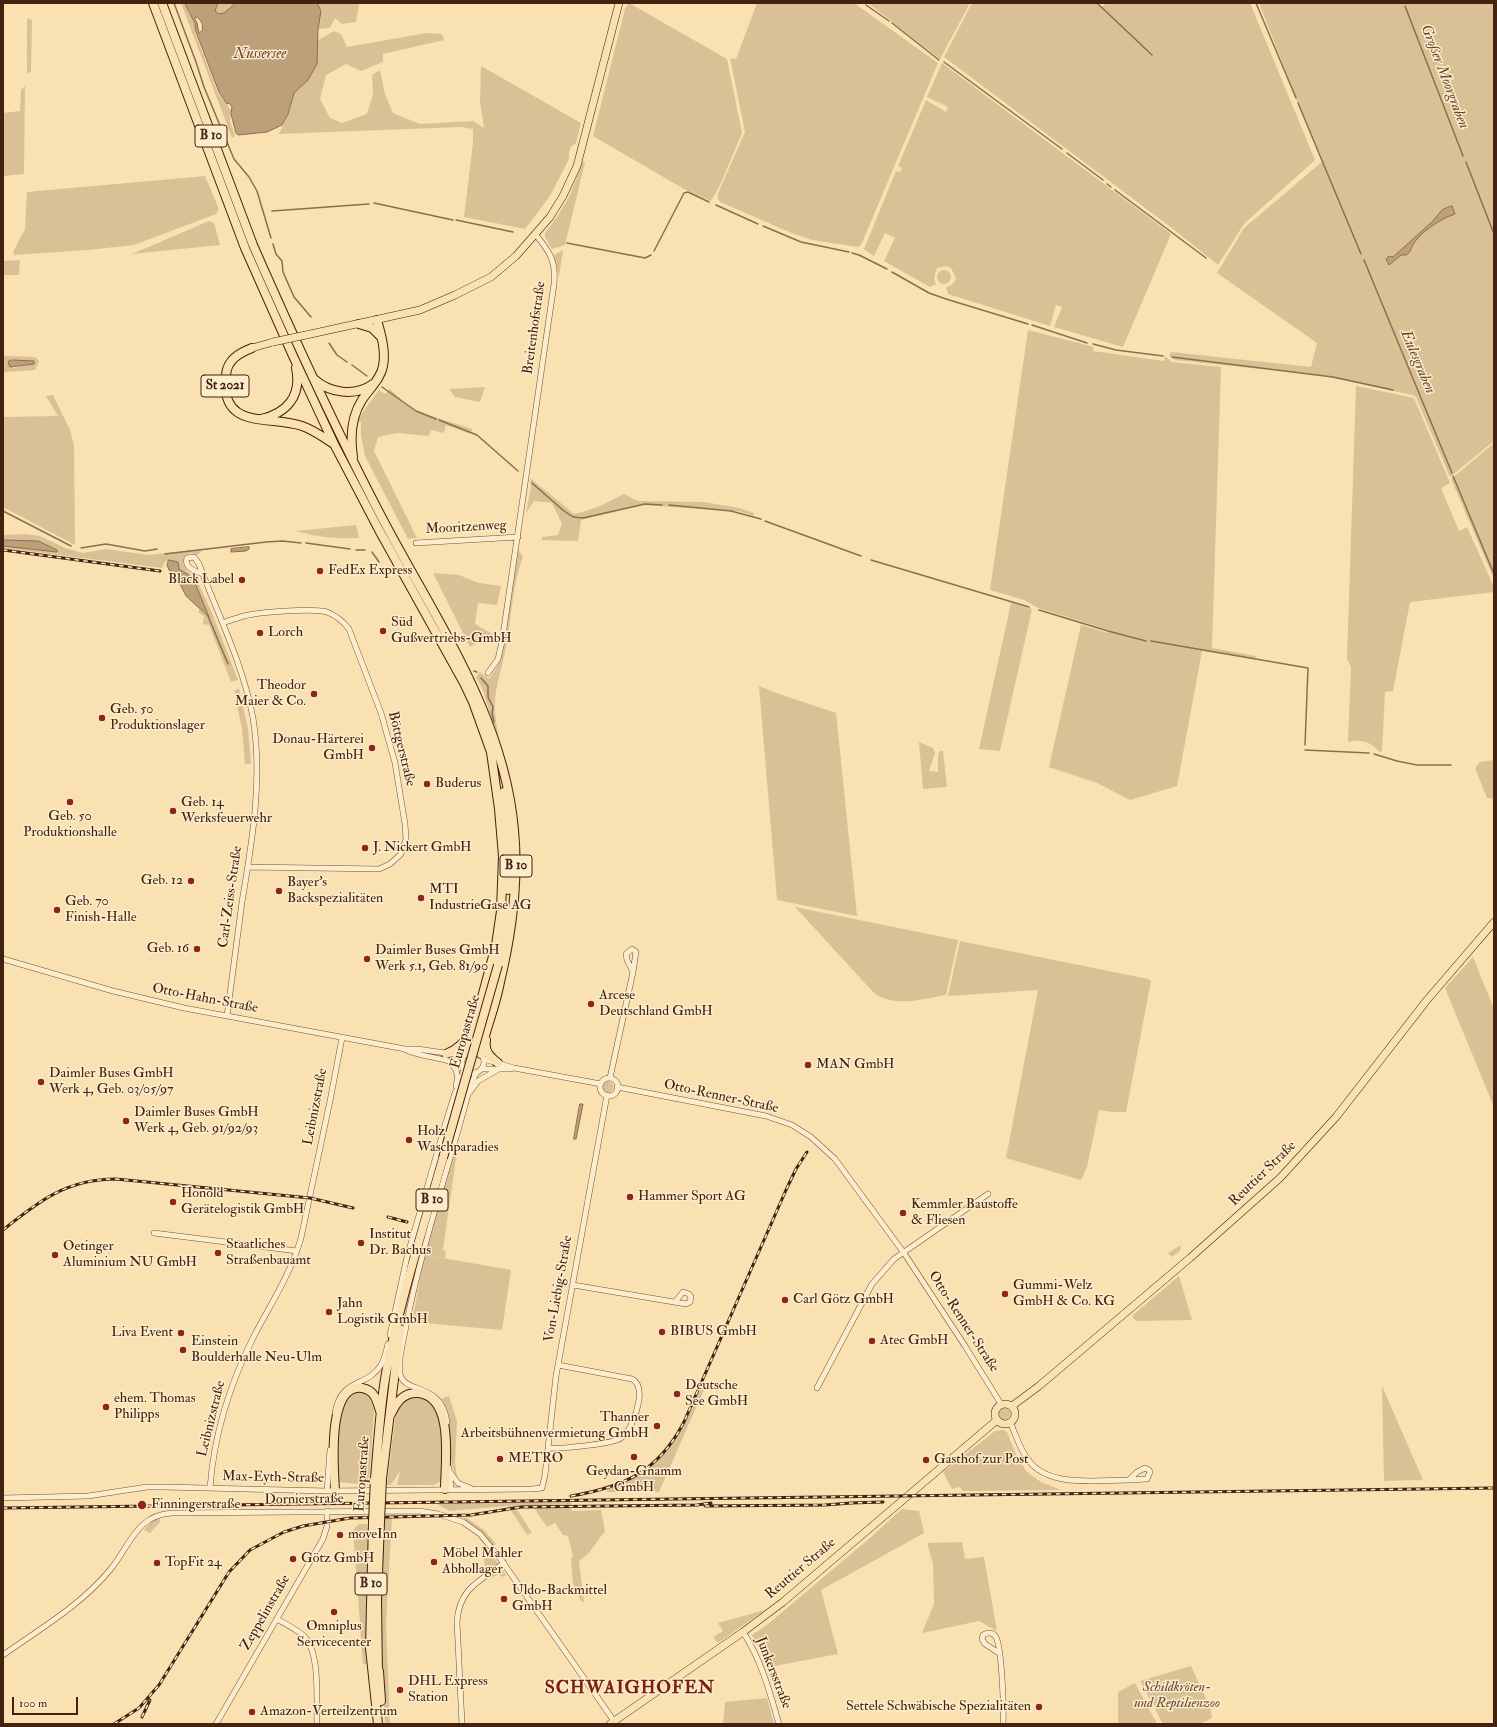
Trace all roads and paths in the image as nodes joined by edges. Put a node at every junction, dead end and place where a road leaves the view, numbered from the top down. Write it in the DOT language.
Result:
graph roads {
  1 [pos="153,3"];
  2 [pos="162,3"];
  3 [pos="619,3"];
  4 [pos="536,235"];
  5 [pos="377,320"];
  6 [pos="359,324"];
  7 [pos="381,337"];
  8 [pos="252,348"];
  9 [pos="293,356"];
  10 [pos="312,377"];
  11 [pos="376,381"];
  12 [pos="257,420"];
  13 [pos="334,444"];
  14 [pos="355,465"];
  15 [pos="518,537"];
  16 [pos="416,543"];
  17 [pos="203,574"];
  18 [pos="223,623"];
  19 [pos="488,673"];
  20 [pos="494,751"];
  21 [pos="248,867"];
  22 [pos="1494,922"];
  23 [pos="3,958"];
  24 [pos="633,972"];
  25 [pos="226,1016"];
  26 [pos="475,1026"];
  27 [pos="488,1027"];
  28 [pos="342,1038"];
  29 [pos="466,1053"];
  30 [pos="482,1056"];
  31 [pos="446,1057"];
  32 [pos="499,1066"];
  33 [pos="463,1067"];
  34 [pos="482,1069"];
  35 [pos="477,1072"];
  36 [pos="610,1078"];
  37 [pos="601,1084"];
  38 [pos="618,1087"];
  39 [pos="455,1093"];
  40 [pos="607,1095"];
  41 [pos="468,1097"];
  42 [pos="988,1194"];
  43 [pos="154,1233"];
  44 [pos="297,1251"];
  45 [pos="904,1253"];
  46 [pos="413,1267"];
  47 [pos="573,1285"];
  48 [pos="675,1302"];
  49 [pos="390,1339"];
  50 [pos="403,1343"];
  51 [pos="558,1365"];
  52 [pos="386,1374"];
  53 [pos="393,1382"];
  54 [pos="817,1388"];
  55 [pos="1001,1404"];
  56 [pos="1012,1406"];
  57 [pos="381,1415"];
  58 [pos="997,1420"];
  59 [pos="388,1422"];
  60 [pos="1010,1422"];
  61 [pos="548,1448"];
  62 [pos="449,1470"];
  63 [pos="378,1479"];
  64 [pos="1129,1480"];
  65 [pos="210,1488"];
  66 [pos="542,1488"];
  67 [pos="448,1489"];
  68 [pos="473,1490"];
  69 [pos="331,1491"];
  70 [pos="3,1498"];
  71 [pos="327,1511"];
  72 [pos="376,1521"];
  73 [pos="504,1564"];
  74 [pos="277,1619"];
  75 [pos="743,1632"];
  76 [pos="370,1648"];
  77 [pos="999,1653"];
  78 [pos="3,1655"];
  79 [pos="378,1664"];
  80 [pos="376,1710"];
  81 [pos="612,1723"];
  82 [pos="216,1724"];
  83 [pos="317,1724"];
  84 [pos="372,1724"];
  85 [pos="378,1724"];
  86 [pos="383,1724"];
  87 [pos="462,1724"];
  88 [pos="779,1724"];
  89 [pos="1003,1724"];
  1 -- 9 [label="highway, B 10"];
  2 -- 10 [label="highway, B 10"];
  3 -- 4 [label="main road, St 2021"];
  4 -- 5 [label="main road, St 2021"];
  4 -- 15 [label="street, Breitenhofstraße"];
  5 -- 6 [label="main road, St 2021"];
  5 -- 7 [label="highway"];
  6 -- 7 [label="highway"];
  6 -- 8 [label="main road, St 2021, bridge"];
  7 -- 11 [label="highway"];
  8 -- 12 [label="highway, St 2021"];
  9 -- 12 [label="highway"];
  9 -- 13 [label="highway, B 10"];
  10 -- 11 [label="highway"];
  10 -- 14 [label="highway, B 10"];
  11 -- 14 [label="highway"];
  12 -- 13 [label="highway"];
  13 -- 20 [label="highway, B 10"];
  14 -- 20 [label="highway, B 10"];
  15 -- 16 [label="street, Mooritzenweg"];
  15 -- 19 [label="street, Breitenhofstraße"];
  17 -- 18 [label="street, Carl-Zeiss-Straße"];
  18 -- 21 [label="street, Carl-Zeiss-Straße"];
  18 -- 21 [label="street, Böttgerstraße"];
  20 -- 26 [label="highway"];
  20 -- 27 [label="highway, B 10"];
  20 -- 46 [label="highway, Europastraße / B 10, bridge"];
  21 -- 25 [label="street, Carl-Zeiss-Straße"];
  22 -- 56 [label="main road, Reuttier Straße"];
  23 -- 25 [label="street, Otto-Hahn-Straße"];
  24 -- 36 [label="street"];
  25 -- 28 [label="street, Otto-Hahn-Straße"];
  26 -- 29 [label="highway"];
  26 -- 31 [label="highway"];
  27 -- 30 [label="highway, B 10"];
  27 -- 32 [label="highway, B 10"];
  28 -- 31 [label="street, Otto-Hahn-Straße"];
  28 -- 44 [label="street, Leibnizstraße"];
  29 -- 30 [label="street"];
  29 -- 31 [label="street, Otto-Hahn-Straße"];
  29 -- 33 [label="street"];
  30 -- 32 [label="street"];
  30 -- 34 [label="street"];
  31 -- 33 [label="street, Otto-Hahn-Straße"];
  31 -- 39 [label="street"];
  32 -- 34 [label="street"];
  32 -- 37 [label="street"];
  32 -- 41 [label="street"];
  33 -- 35 [label="street"];
  33 -- 39 [label="street, Europastraße / B 10"];
  34 -- 35 [label="street"];
  35 -- 41 [label="street, Europastraße"];
  36 -- 37 [label="street"];
  36 -- 38 [label="street"];
  37 -- 40 [label="street"];
  38 -- 40 [label="street"];
  38 -- 45 [label="street, Otto-Renner-Straße"];
  39 -- 49 [label="street, Europastraße / B 10"];
  40 -- 47 [label="street, Von-Liebig-Straße"];
  41 -- 50 [label="street, Europastraße"];
  42 -- 45 [label="street"];
  43 -- 44 [label="street"];
  44 -- 65 [label="street, Leibnizstraße"];
  45 -- 54 [label="street"];
  45 -- 55 [label="street, Otto-Renner-Straße"];
  46 -- 52 [label="highway, Europastraße / B 10"];
  46 -- 53 [label="highway, Europastraße / B 10"];
  47 -- 48 [label="street"];
  47 -- 51 [label="street, Von-Liebig-Straße"];
  49 -- 52 [label="highway, B 10"];
  49 -- 69 [label="street, Europastraße"];
  50 -- 53 [label="highway"];
  50 -- 62 [label="street, Europastraße"];
  51 -- 61 [label="street, Von-Liebig-Straße"];
  51 -- 61 [label="street"];
  52 -- 57 [label="highway, Europastraße / B 10"];
  53 -- 59 [label="highway, Europastraße / B 10"];
  55 -- 56 [label="main road"];
  55 -- 58 [label="main road"];
  56 -- 60 [label="main road"];
  57 -- 63 [label="highway, Europastraße / B 10"];
  57 -- 69 [label="highway"];
  58 -- 60 [label="main road"];
  58 -- 75 [label="main road, Reuttier Straße"];
  59 -- 63 [label="highway, Europastraße / B 10"];
  59 -- 67 [label="highway"];
  60 -- 64 [label="street"];
  61 -- 66 [label="street, Von-Liebig-Straße"];
  62 -- 67 [label="street"];
  62 -- 68 [label="street"];
  63 -- 72 [label="highway, Europastraße / B 10, bridge"];
  65 -- 69 [label="street, Max-Eyth-Straße"];
  65 -- 70 [label="street, Max-Eyth-Straße"];
  66 -- 68 [label="street, Max-Eyth-Straße"];
  67 -- 68 [label="street, Max-Eyth-Straße"];
  67 -- 69 [label="street, Max-Eyth-Straße"];
  71 -- 73 [label="street, Dornierstraße"];
  71 -- 74 [label="street, Zeppelinstraße"];
  71 -- 78 [label="street, Dornierstraße"];
  72 -- 76 [label="highway, Europastraße / B 10"];
  72 -- 79 [label="highway, Europastraße / B 10"];
  73 -- 81 [label="street, Dornierstraße"];
  73 -- 87 [label="street"];
  74 -- 82 [label="street, Zeppelinstraße"];
  74 -- 83 [label="street"];
  75 -- 81 [label="main road, Reuttier Straße"];
  75 -- 88 [label="street, Junkersstraße"];
  76 -- 80 [label="highway, Europastraße / B 10"];
  76 -- 84 [label="highway"];
  77 -- 89 [label="street"];
  79 -- 80 [label="highway, Europastraße / B 10"];
  79 -- 86 [label="highway"];
  80 -- 85 [label="highway, Europastraße / B 10"];
}
